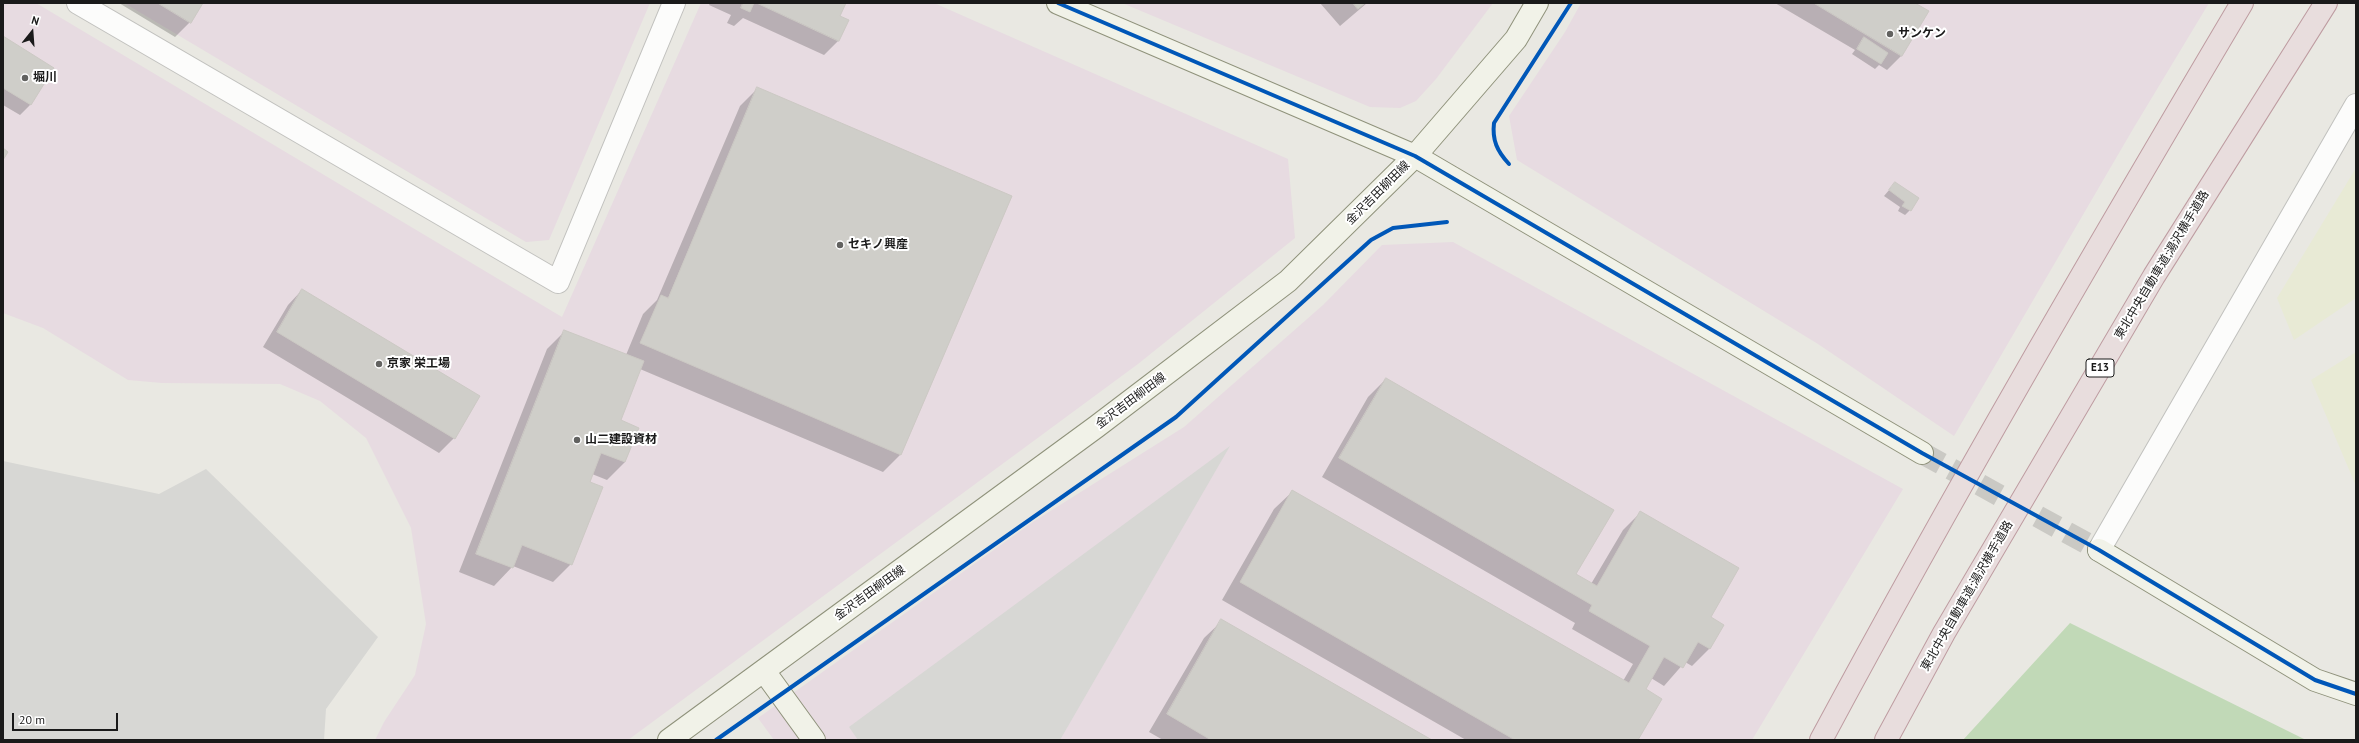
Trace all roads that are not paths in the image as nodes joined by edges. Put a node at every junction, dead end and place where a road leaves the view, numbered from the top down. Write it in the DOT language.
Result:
graph roads {
  1 [pos="78,3"];
  2 [pos="674,3"];
  3 [pos="1058,3"];
  4 [pos="1537,3"];
  5 [pos="2242,3"];
  6 [pos="2326,3"];
  7 [pos="2356,105"];
  8 [pos="1415,156"];
  9 [pos="1922,453"];
  10 [pos="764,671"];
  11 [pos="2356,694"];
  12 [pos="669,740"];
  13 [pos="814,740"];
  14 [pos="1821,740"];
  15 [pos="1886,740"];
  1 -- 2 [label="street"];
  3 -- 8 [label="street"];
  4 -- 8 [label="street, 金沢吉田柳田線"];
  5 -- 14 [label="highway"];
  6 -- 15 [label="highway, 東北中央自動車道;湯沢横手道路 / E13"];
  7 -- 11 [label="street"];
  8 -- 9 [label="street"];
  8 -- 10 [label="street, 金沢吉田柳田線"];
  10 -- 12 [label="street, 金沢吉田柳田線"];
  10 -- 13 [label="street"];
}
